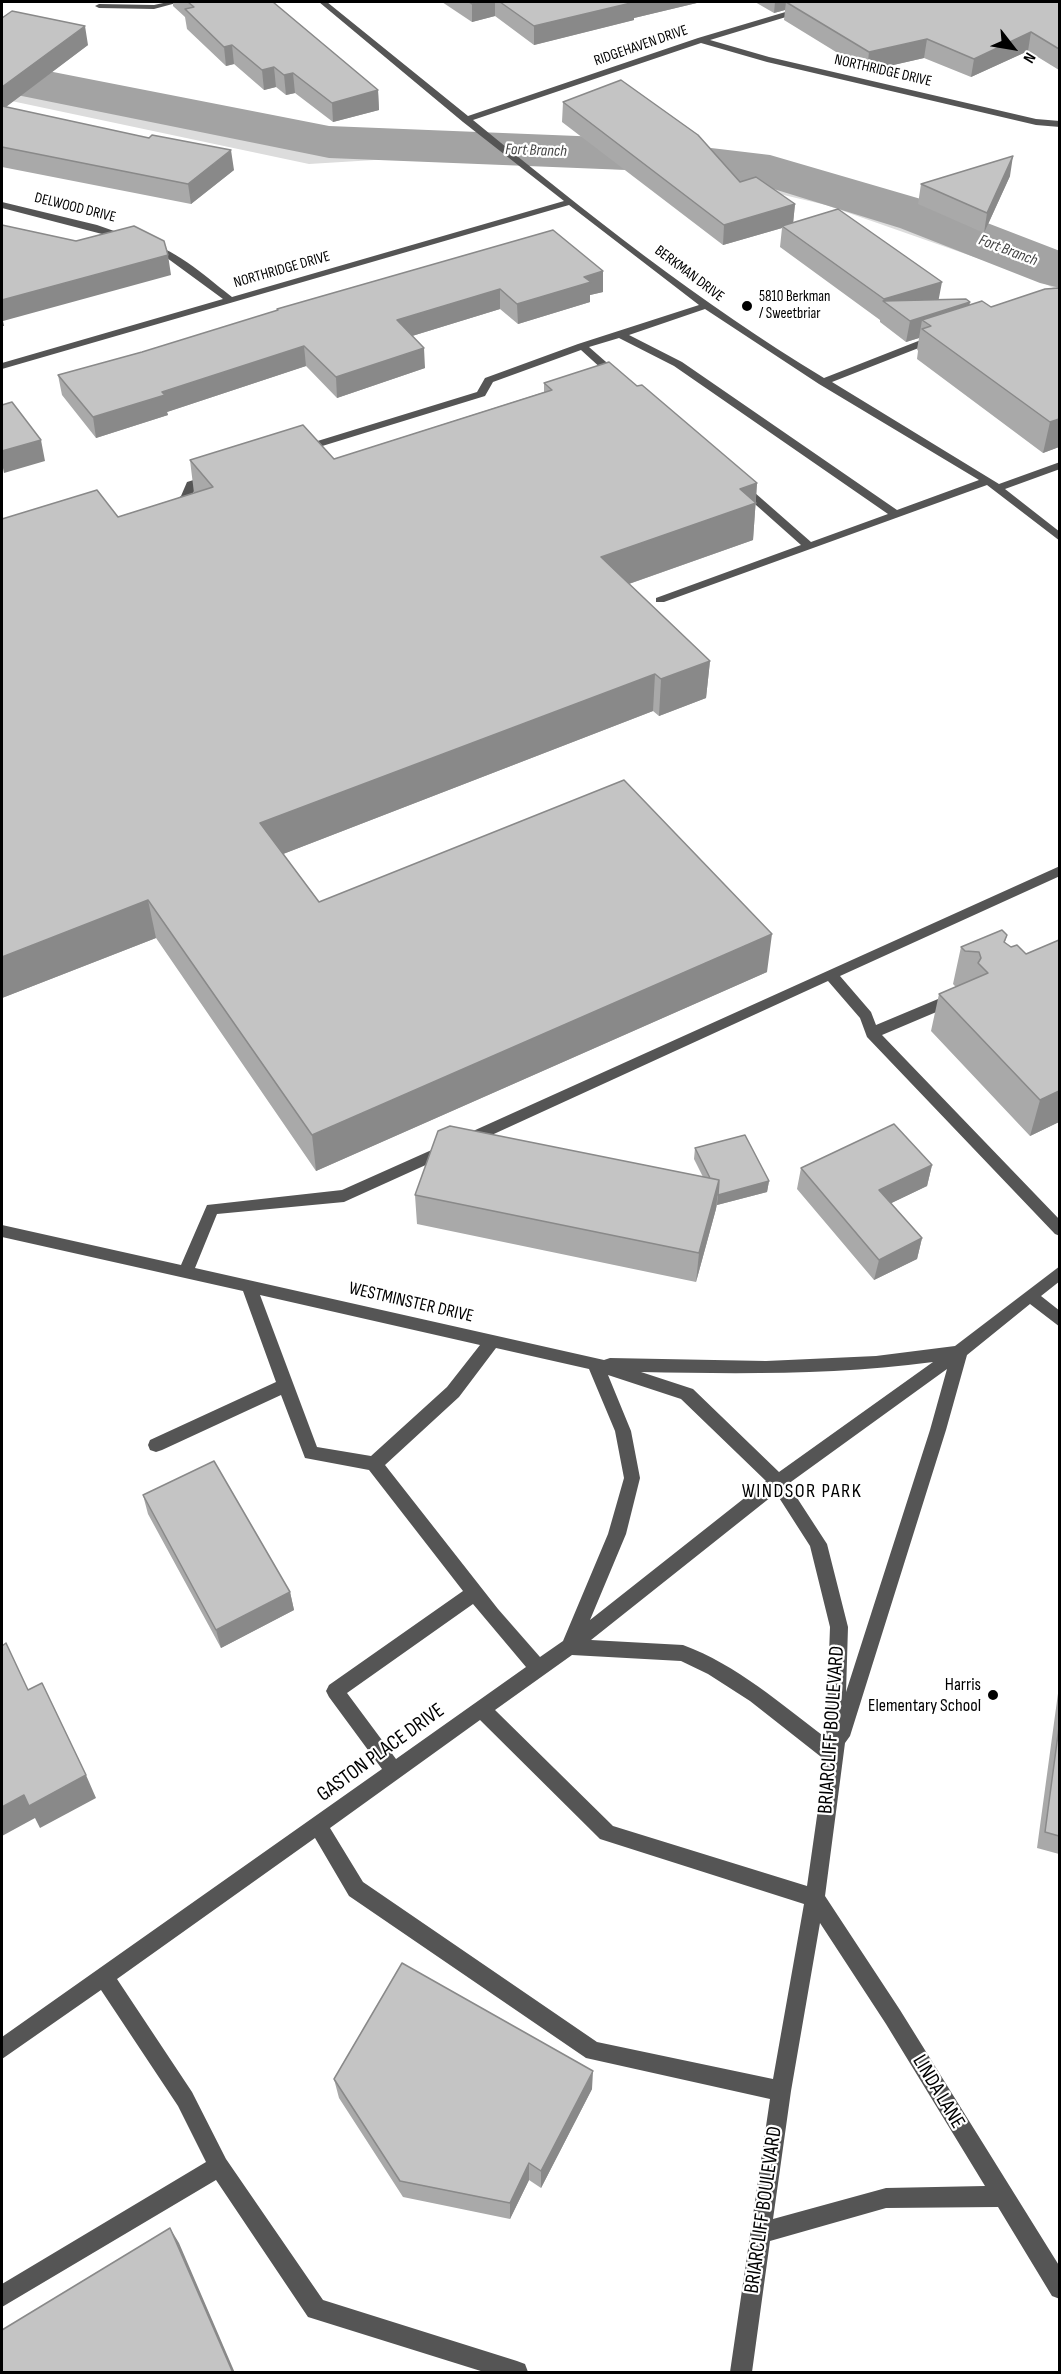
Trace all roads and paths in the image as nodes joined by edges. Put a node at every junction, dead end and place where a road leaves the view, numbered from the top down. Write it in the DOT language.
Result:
graph roads {
  1 [pos="176,2"];
  2 [pos="323,2"];
  3 [pos="826,2"];
  4 [pos="99,6"];
  5 [pos="701,40"];
  6 [pos="466,120"];
  7 [pos="1059,124"];
  8 [pos="571,202"];
  9 [pos="2,205"];
  10 [pos="231,301"];
  11 [pos="706,306"];
  12 [pos="620,334"];
  13 [pos="947,335"];
  14 [pos="582,346"];
  15 [pos="2,366"];
  16 [pos="824,382"];
  17 [pos="629,388"];
  18 [pos="291,453"];
  19 [pos="1059,465"];
  20 [pos="224,473"];
  21 [pos="988,481"];
  22 [pos="737,483"];
  23 [pos="999,488"];
  24 [pos="162,512"];
  25 [pos="897,515"];
  26 [pos="1059,538"];
  27 [pos="809,546"];
  28 [pos="660,600"];
  29 [pos="1059,870"];
  30 [pos="831,975"];
  31 [pos="963,994"];
  32 [pos="872,1033"];
  33 [pos="1059,1230"];
  34 [pos="2,1231"];
  35 [pos="186,1271"];
  36 [pos="1059,1272"];
  37 [pos="248,1285"];
  38 [pos="1030,1295"];
  39 [pos="1059,1321"];
  40 [pos="492,1341"];
  41 [pos="960,1351"];
  42 [pos="595,1365"];
  43 [pos="285,1386"];
  44 [pos="156,1445"];
  45 [pos="374,1464"];
  46 [pos="778,1482"];
  47 [pos="474,1593"];
  48 [pos="569,1647"];
  49 [pos="539,1669"];
  50 [pos="481,1709"];
  51 [pos="835,1756"];
  52 [pos="394,1771"];
  53 [pos="318,1826"];
  54 [pos="815,1898"];
  55 [pos="104,1977"];
  56 [pos="2,2049"];
  57 [pos="781,2091"];
  58 [pos="219,2166"];
  59 [pos="1002,2196"];
  60 [pos="761,2233"];
  61 [pos="1059,2288"];
  62 [pos="2,2295"];
  63 [pos="518,2373"];
  64 [pos="741,2373"];
  1 -- 4 [label="street"];
  2 -- 6 [label="street, BERKMAN DRIVE"];
  3 -- 5 [label="street, RIDGEHAVEN DRIVE"];
  5 -- 6 [label="street, RIDGEHAVEN DRIVE"];
  5 -- 7 [label="street, NORTHRIDGE DRIVE"];
  6 -- 8 [label="street, BERKMAN DRIVE"];
  8 -- 10 [label="street, NORTHRIDGE DRIVE"];
  8 -- 11 [label="street, BERKMAN DRIVE"];
  9 -- 10 [label="street, DELWOOD DRIVE"];
  10 -- 15 [label="street, NORTHRIDGE DRIVE"];
  11 -- 12 [label="street"];
  11 -- 16 [label="street, BERKMAN DRIVE"];
  12 -- 14 [label="street"];
  12 -- 25 [label="street"];
  13 -- 16 [label="street"];
  14 -- 17 [label="street"];
  14 -- 18 [label="street"];
  16 -- 21 [label="street, BERKMAN DRIVE"];
  19 -- 23 [label="street"];
  20 -- 24 [label="street"];
  21 -- 23 [label="street, BERKMAN DRIVE"];
  21 -- 25 [label="street"];
  22 -- 27 [label="street"];
  23 -- 26 [label="street, BERKMAN DRIVE"];
  25 -- 27 [label="street"];
  27 -- 28 [label="street"];
  29 -- 30 [label="street"];
  30 -- 32 [label="street"];
  30 -- 35 [label="street"];
  31 -- 32 [label="street"];
  32 -- 33 [label="street"];
  34 -- 35 [label="street, WESTMINSTER DRIVE"];
  35 -- 37 [label="street, WESTMINSTER DRIVE"];
  36 -- 38 [label="street"];
  37 -- 40 [label="street, WESTMINSTER DRIVE"];
  37 -- 43 [label="street"];
  38 -- 39 [label="street"];
  38 -- 41 [label="street"];
  40 -- 42 [label="street, WESTMINSTER DRIVE"];
  40 -- 45 [label="street"];
  41 -- 42 [label="street"];
  41 -- 46 [label="street"];
  41 -- 51 [label="street"];
  42 -- 46 [label="street, WESTMINSTER DRIVE"];
  42 -- 48 [label="street"];
  43 -- 44 [label="street"];
  43 -- 45 [label="street"];
  45 -- 47 [label="street"];
  46 -- 48 [label="street, GASTON PLACE DRIVE"];
  46 -- 51 [label="street, BRIARCLIFF BOULEVARD"];
  47 -- 49 [label="street"];
  47 -- 52 [label="street"];
  48 -- 49 [label="street, GASTON PLACE DRIVE"];
  48 -- 51 [label="street"];
  49 -- 50 [label="street, GASTON PLACE DRIVE"];
  50 -- 52 [label="street, GASTON PLACE DRIVE"];
  50 -- 54 [label="street"];
  51 -- 54 [label="street, BRIARCLIFF BOULEVARD"];
  52 -- 53 [label="street, GASTON PLACE DRIVE"];
  53 -- 55 [label="street, GASTON PLACE DRIVE"];
  53 -- 57 [label="street"];
  54 -- 57 [label="street, BRIARCLIFF BOULEVARD"];
  54 -- 59 [label="street, LINDA LANE"];
  55 -- 56 [label="street, GASTON PLACE DRIVE"];
  55 -- 58 [label="street"];
  57 -- 60 [label="street, BRIARCLIFF BOULEVARD"];
  58 -- 62 [label="street"];
  58 -- 63 [label="street"];
  59 -- 60 [label="street"];
  59 -- 61 [label="street, LINDA LANE"];
  60 -- 64 [label="street, BRIARCLIFF BOULEVARD"];
}
